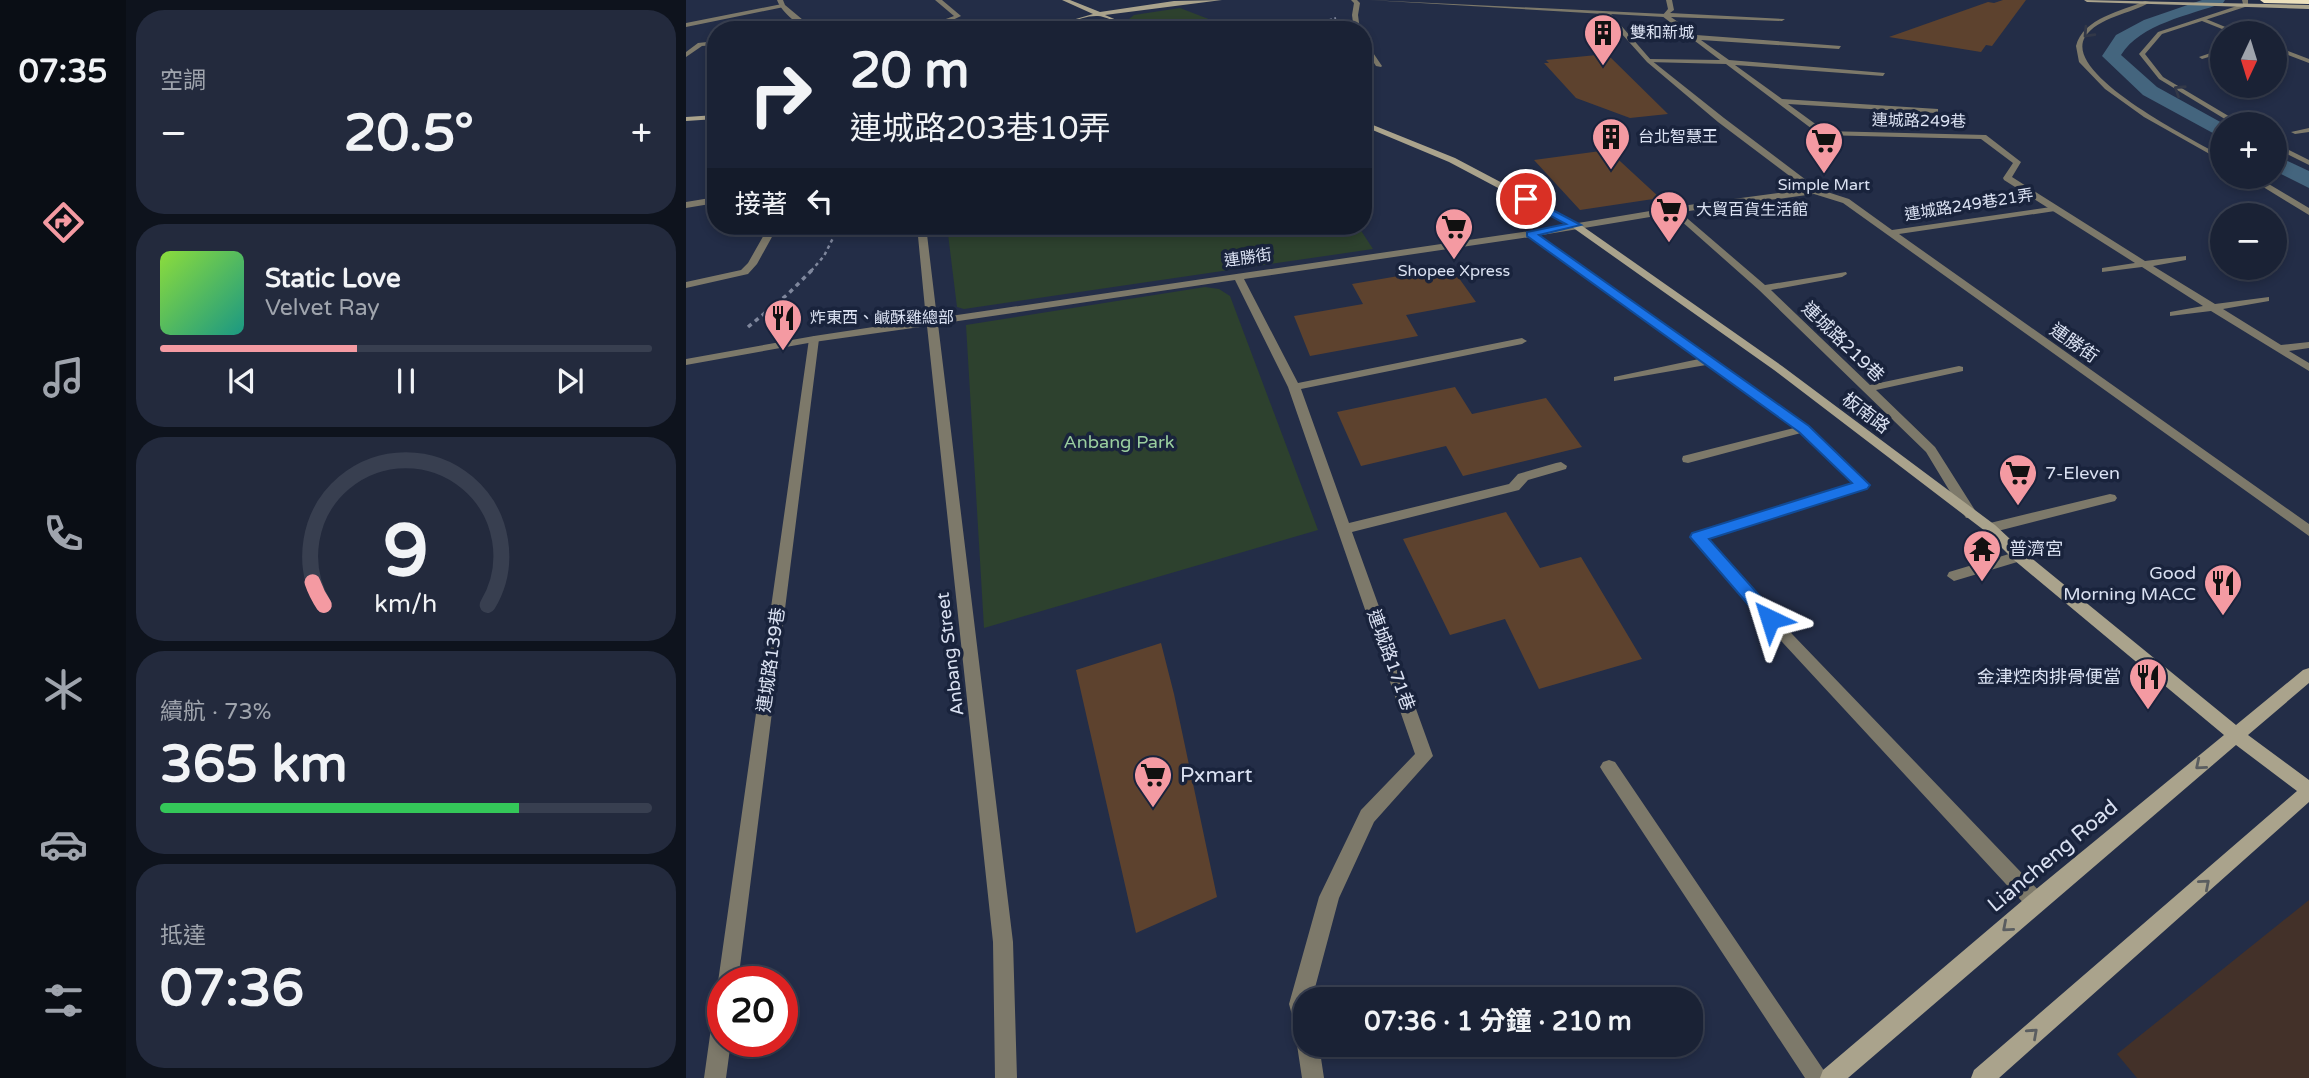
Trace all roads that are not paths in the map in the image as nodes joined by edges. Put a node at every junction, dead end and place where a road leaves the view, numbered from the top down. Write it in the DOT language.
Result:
graph roads {
  1 [pos="938,0"];
  2 [pos="1065,0"];
  3 [pos="1166,0"];
  4 [pos="1219,0"];
  5 [pos="1354,0"];
  6 [pos="1372,0"];
  7 [pos="1669,0"];
  8 [pos="2087,0"];
  9 [pos="2264,0"];
  10 [pos="1201,1"];
  11 [pos="2147,2"];
  12 [pos="781,3"];
  13 [pos="1175,3"];
  14 [pos="2246,3"];
  15 [pos="2309,4"];
  16 [pos="1606,12"];
  17 [pos="1102,14"];
  18 [pos="1664,15"];
  19 [pos="1782,19"];
  20 [pos="2204,20"];
  21 [pos="802,21"];
  22 [pos="947,21"];
  23 [pos="1067,21"];
  24 [pos="1117,21"];
  25 [pos="1355,21"];
  26 [pos="2210,22"];
  27 [pos="686,25"];
  28 [pos="1691,37"];
  29 [pos="707,44"];
  30 [pos="1839,47"];
  31 [pos="2287,53"];
  32 [pos="686,55"];
  33 [pos="1372,55"];
  34 [pos="2210,55"];
  35 [pos="2202,57"];
  36 [pos="1649,61"];
  37 [pos="2309,61"];
  38 [pos="1726,62"];
  39 [pos="1379,66"];
  40 [pos="1883,74"];
  41 [pos="1780,101"];
  42 [pos="1935,111"];
  43 [pos="2218,112"];
  44 [pos="707,118"];
  45 [pos="686,119"];
  46 [pos="1372,127"];
  47 [pos="2309,130"];
  48 [pos="2295,132"];
  49 [pos="2287,151"];
  50 [pos="2210,152"];
  51 [pos="2309,163"];
  52 [pos="2271,189"];
  53 [pos="1815,191"];
  54 [pos="707,202"];
  55 [pos="686,205"];
  56 [pos="2054,208"];
  57 [pos="1674,209"];
  58 [pos="2309,212"];
  59 [pos="1576,225"];
  60 [pos="1889,233"];
  61 [pos="1530,234"];
  62 [pos="768,235"];
  63 [pos="922,235"];
  64 [pos="2183,258"];
  65 [pos="2144,264"];
  66 [pos="2105,270"];
  67 [pos="1842,274"];
  68 [pos="1238,276"];
  69 [pos="686,285"];
  70 [pos="1763,288"];
  71 [pos="2265,299"];
  72 [pos="2214,308"];
  73 [pos="2174,314"];
  74 [pos="931,321"];
  75 [pos="814,339"];
  76 [pos="1522,341"];
  77 [pos="2309,345"];
  78 [pos="2278,349"];
  79 [pos="1708,361"];
  80 [pos="686,362"];
  81 [pos="2309,368"];
  82 [pos="1959,369"];
  83 [pos="1618,379"];
  84 [pos="1294,387"];
  85 [pos="1866,389"];
  86 [pos="1804,429"];
  87 [pos="1688,458"];
  88 [pos="1561,466"];
  89 [pos="2110,498"];
  90 [pos="1971,515"];
  91 [pos="1990,528"];
  92 [pos="1344,529"];
  93 [pos="2309,531"];
  94 [pos="2018,556"];
  95 [pos="1954,576"];
  96 [pos="2309,674"];
  97 [pos="2236,735"];
  98 [pos="1609,767"];
  99 [pos="2309,790"];
  100 [pos="2036,902"];
  101 [pos="730,966"];
  102 [pos="1305,987"];
  103 [pos="718,1057"];
  104 [pos="1310,1057"];
  105 [pos="715,1078"];
  106 [pos="1006,1078"];
  107 [pos="1313,1078"];
  108 [pos="1818,1078"];
  109 [pos="1831,1078"];
  110 [pos="1982,1078"];
  1 -- 22 [label="street"];
  2 -- 17 [label="street"];
  3 -- 13 [label="street"];
  4 -- 10 [label="street"];
  5 -- 25 [label="street"];
  6 -- 16 [label="street"];
  7 -- 18 [label="street"];
  8 -- 11 [label="street"];
  9 -- 15 [label="highway"];
  10 -- 13 [label="street"];
  11 -- 14 [label="street"];
  11 -- 50 [label="street, one-way"];
  12 -- 21 [label="street"];
  12 -- 27 [label="street"];
  13 -- 17 [label="street"];
  14 -- 15 [label="street"];
  14 -- 20 [label="street"];
  16 -- 18 [label="street"];
  16 -- 36 [label="street, 連勝街"];
  17 -- 23 [label="street"];
  17 -- 24 [label="street"];
  18 -- 19 [label="street"];
  18 -- 28 [label="street, 連城路249巷"];
  20 -- 26 [label="street"];
  43 -- 20 [label="street, one-way"];
  28 -- 30 [label="street"];
  28 -- 38 [label="street, 連城路249巷"];
  29 -- 32 [label="street"];
  31 -- 37 [label="street"];
  33 -- 39 [label="street"];
  34 -- 35 [label="street"];
  36 -- 38 [label="street"];
  36 -- 53 [label="street, 連勝街"];
  38 -- 40 [label="street"];
  38 -- 41 [label="street, 連城路249巷"];
  41 -- 42 [label="street"];
  41 -- 56 [label="street, 連城路249巷"];
  44 -- 45 [label="street"];
  46 -- 59 [label="street, 板南路"];
  47 -- 48 [label="street"];
  49 -- 51 [label="street"];
  52 -- 58 [label="street"];
  53 -- 57 [label="street, 連勝街"];
  53 -- 60 [label="street, 連勝街"];
  54 -- 55 [label="street"];
  56 -- 60 [label="street, 連城路249巷21弄"];
  56 -- 65 [label="street, 連城路249巷"];
  57 -- 59 [label="street, 連勝街"];
  57 -- 70 [label="street, 連城路219巷"];
  59 -- 61 [label="street, 連勝街"];
  59 -- 90 [label="street, 板南路"];
  60 -- 93 [label="street, 連勝街"];
  61 -- 68 [label="street, 連勝街"];
  61 -- 79 [label="street"];
  62 -- 69 [label="street"];
  63 -- 74 [label="street, Anbang Street"];
  64 -- 65 [label="street"];
  65 -- 66 [label="street"];
  65 -- 72 [label="street, 連城路249巷"];
  67 -- 70 [label="street"];
  68 -- 74 [label="street, 連勝街"];
  68 -- 84 [label="street, 連城路171巷"];
  70 -- 85 [label="street, 連城路219巷"];
  71 -- 72 [label="street"];
  72 -- 73 [label="street"];
  72 -- 78 [label="street, 連城路249巷"];
  74 -- 75 [label="street, 連勝街"];
  74 -- 106 [label="street, Anbang Street"];
  75 -- 80 [label="street, 連勝街"];
  75 -- 101 [label="street, 連城路139巷"];
  76 -- 84 [label="street"];
  77 -- 78 [label="street"];
  78 -- 81 [label="street, 連城路249巷"];
  79 -- 83 [label="street"];
  79 -- 86 [label="street"];
  82 -- 85 [label="street"];
  84 -- 92 [label="street, 連城路171巷"];
  85 -- 90 [label="street, 連城路219巷"];
  86 -- 87 [label="street"];
  86 -- 100 [label="street"];
  88 -- 92 [label="street"];
  89 -- 91 [label="street"];
  90 -- 91 [label="street, 板南路"];
  91 -- 94 [label="street, 板南路"];
  92 -- 102 [label="street, 連城路171巷"];
  94 -- 95 [label="street"];
  94 -- 97 [label="street, 板南路"];
  96 -- 97 [label="street, Liancheng Road"];
  97 -- 99 [label="street, 板南路"];
  97 -- 100 [label="street, Liancheng Road, one-way"];
  98 -- 108 [label="street"];
  110 -- 99 [label="street, one-way"];
  100 -- 109 [label="street, Liancheng Road, one-way"];
  103 -- 105 [label="street"];
  104 -- 107 [label="street"];
}
